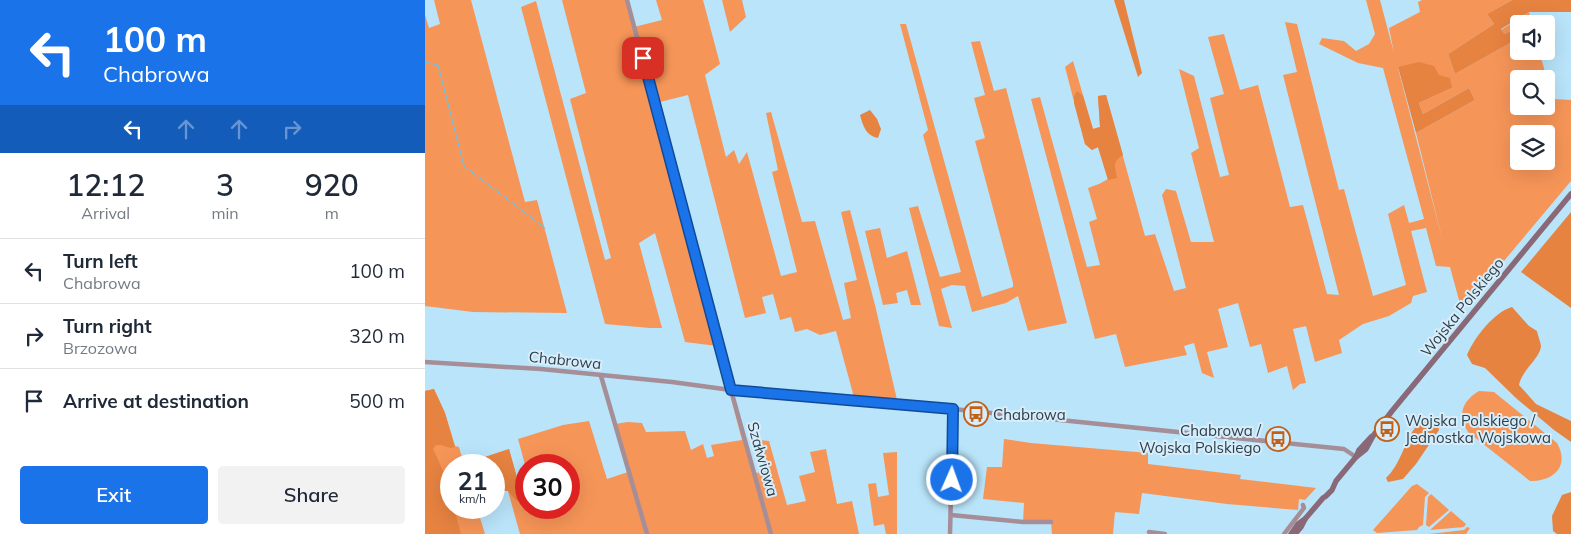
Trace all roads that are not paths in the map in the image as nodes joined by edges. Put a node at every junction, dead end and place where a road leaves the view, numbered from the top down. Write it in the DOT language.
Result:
graph roads {
  1 [pos="627,0"];
  2 [pos="1571,194"];
  3 [pos="425,362"];
  4 [pos="601,376"];
  5 [pos="731,390"];
  6 [pos="953,409"];
  7 [pos="1356,457"];
  8 [pos="1303,505"];
  9 [pos="951,515"];
  10 [pos="1305,520"];
  11 [pos="1051,522"];
  12 [pos="1149,532"];
  13 [pos="647,534"];
  14 [pos="771,534"];
  15 [pos="950,534"];
  16 [pos="1165,534"];
  17 [pos="1284,534"];
  18 [pos="1291,534"];
  19 [pos="1295,534"];
  1 -- 5 [label="street, Szałwiowa"];
  2 -- 7 [label="main road, Wojska Polskiego"];
  3 -- 4 [label="street, Chabrowa"];
  4 -- 5 [label="street, Chabrowa"];
  4 -- 13 [label="street"];
  5 -- 6 [label="street, Chabrowa"];
  5 -- 14 [label="street, Szałwiowa"];
  6 -- 7 [label="street, Chabrowa"];
  6 -- 9 [label="street"];
  7 -- 10 [label="main road, Wojska Polskiego"];
  8 -- 17 [label="street"];
  9 -- 11 [label="street"];
  9 -- 15 [label="street"];
  10 -- 18 [label="main road, Wojska Polskiego"];
  10 -- 19 [label="main road, Wojska Polskiego"];
  12 -- 16 [label="street"];
}
